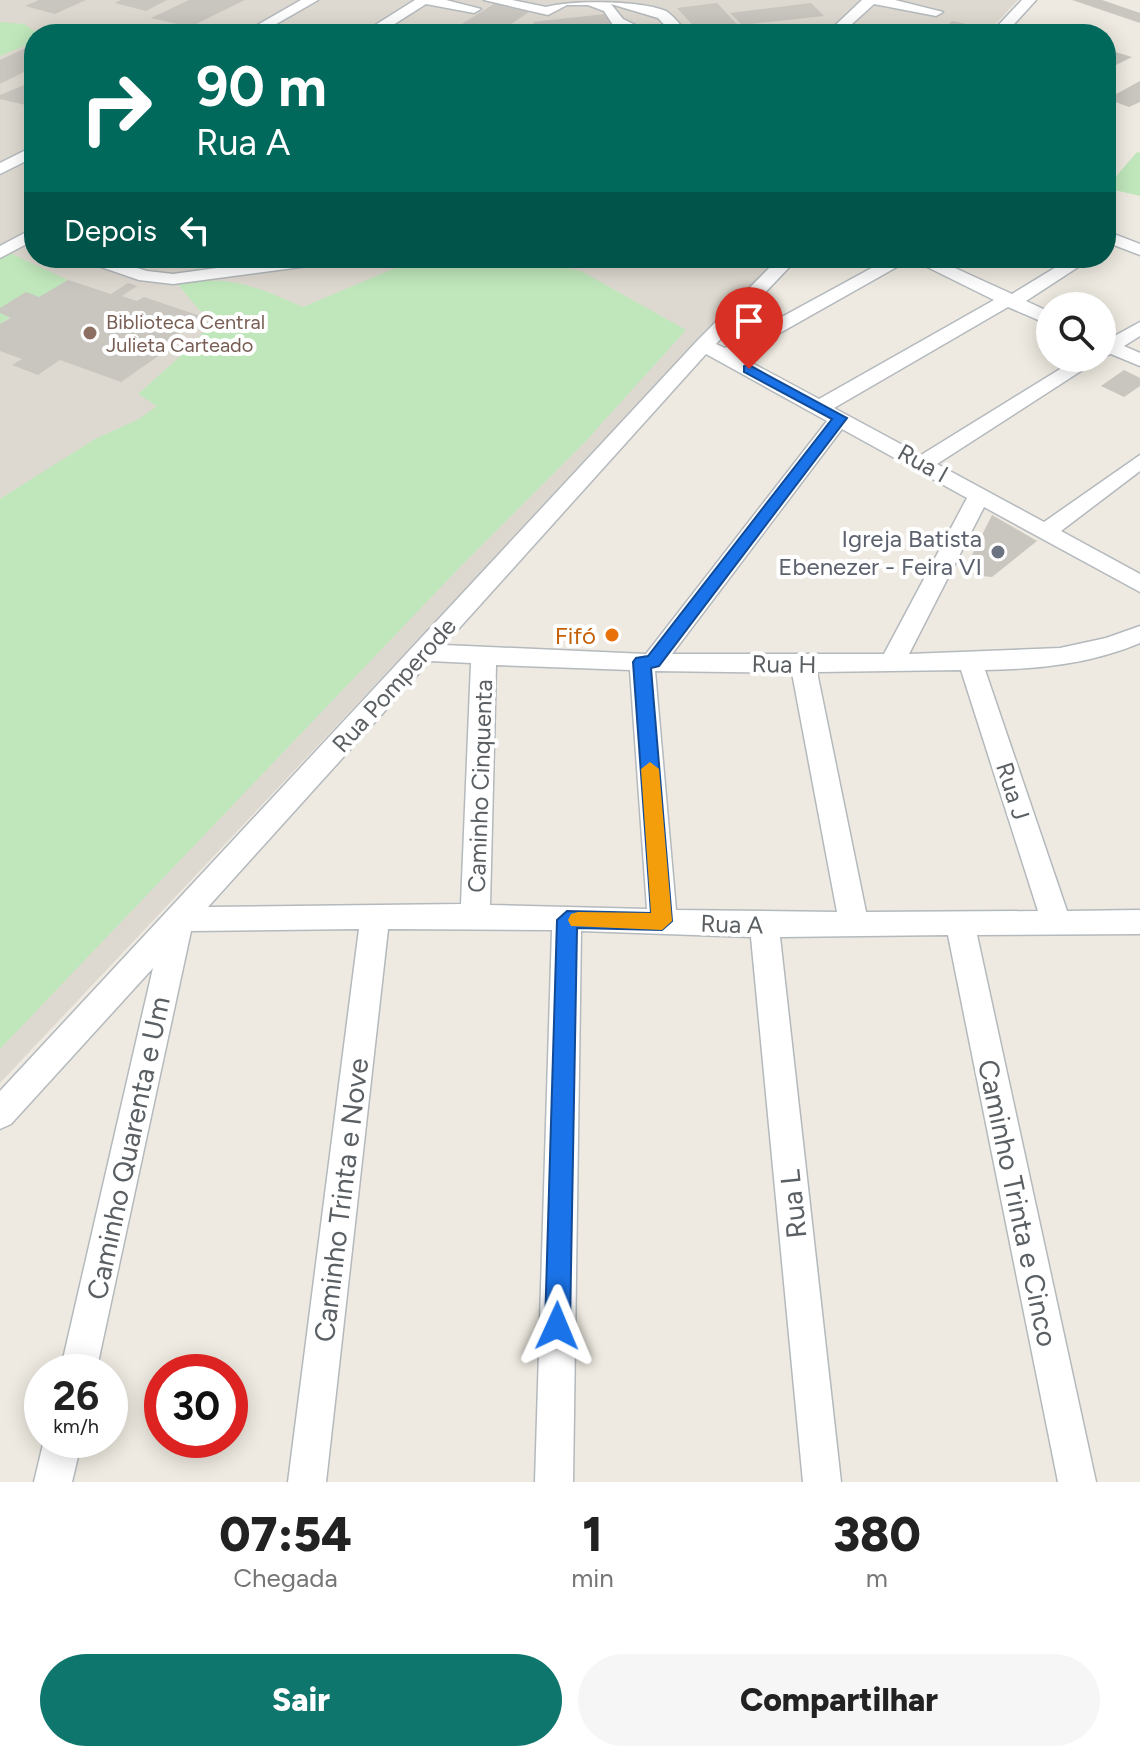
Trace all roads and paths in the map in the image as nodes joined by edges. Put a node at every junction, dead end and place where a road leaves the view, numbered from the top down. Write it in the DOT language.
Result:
graph roads {
  1 [pos="311,0"];
  2 [pos="424,0"];
  3 [pos="491,0"];
  4 [pos="611,0"];
  5 [pos="872,0"];
  6 [pos="1029,0"];
  7 [pos="474,9"];
  8 [pos="936,12"];
  9 [pos="267,24"];
  10 [pos="384,24"];
  11 [pos="623,24"];
  12 [pos="672,24"];
  13 [pos="844,24"];
  14 [pos="1006,24"];
  15 [pos="24,156"];
  16 [pos="0,169"];
  17 [pos="1116,241"];
  18 [pos="24,242"];
  19 [pos="1140,250"];
  20 [pos="0,253"];
  21 [pos="118,268"];
  22 [pos="128,268"];
  23 [pos="262,268"];
  24 [pos="781,268"];
  25 [pos="883,268"];
  26 [pos="941,268"];
  27 [pos="1066,268"];
  28 [pos="125,270"];
  29 [pos="1010,300"];
  30 [pos="1036,312"];
  31 [pos="1140,328"];
  32 [pos="1116,342"];
  33 [pos="714,351"];
  34 [pos="1116,354"];
  35 [pos="1140,360"];
  36 [pos="1067,372"];
  37 [pos="830,412"];
  38 [pos="1140,461"];
  39 [pos="924,463"];
  40 [pos="979,495"];
  41 [pos="1045,532"];
  42 [pos="1140,584"];
  43 [pos="1140,634"];
  44 [pos="424,652"];
  45 [pos="484,656"];
  46 [pos="970,661"];
  47 [pos="647,662"];
  48 [pos="892,663"];
  49 [pos="803,665"];
  50 [pos="475,916"];
  51 [pos="375,918"];
  52 [pos="567,920"];
  53 [pos="179,921"];
  54 [pos="662,921"];
  55 [pos="1056,922"];
  56 [pos="1140,922"];
  57 [pos="764,925"];
  58 [pos="854,925"];
  59 [pos="960,925"];
  60 [pos="0,1114"];
  61 [pos="82,1354"];
  62 [pos="59,1458"];
  63 [pos="53,1482"];
  64 [pos="307,1482"];
  65 [pos="554,1482"];
  66 [pos="822,1482"];
  67 [pos="1077,1482"];
  1 -- 9 [label="street"];
  2 -- 7 [label="street"];
  2 -- 10 [label="street"];
  3 -- 11 [label="street"];
  4 -- 12 [label="street"];
  5 -- 8 [label="street"];
  5 -- 13 [label="street"];
  6 -- 14 [label="street"];
  15 -- 16 [label="street"];
  17 -- 19 [label="street"];
  18 -- 20 [label="street"];
  21 -- 28 [label="street"];
  22 -- 28 [label="street"];
  23 -- 28 [label="street"];
  24 -- 33 [label="street, Rua Pomperode"];
  25 -- 33 [label="street"];
  26 -- 29 [label="street"];
  27 -- 29 [label="street"];
  29 -- 30 [label="street"];
  29 -- 37 [label="street"];
  31 -- 32 [label="street"];
  33 -- 37 [label="street, Rua I"];
  33 -- 44 [label="street, Rua Pomperode"];
  34 -- 35 [label="street"];
  36 -- 39 [label="street"];
  37 -- 39 [label="street, Rua I"];
  37 -- 47 [label="street"];
  38 -- 41 [label="street"];
  39 -- 40 [label="street, Rua I"];
  40 -- 41 [label="street, Rua I"];
  40 -- 48 [label="street"];
  41 -- 42 [label="street, Rua I"];
  43 -- 46 [label="street, Rua H"];
  44 -- 45 [label="street, Rua H"];
  44 -- 53 [label="street, Rua Pomperode"];
  45 -- 47 [label="street, Rua H"];
  45 -- 50 [label="street, Caminho Cinquenta"];
  46 -- 48 [label="street, Rua H"];
  46 -- 55 [label="street, Rua J"];
  47 -- 49 [label="street, Rua H"];
  47 -- 54 [label="street"];
  48 -- 49 [label="street, Rua H"];
  49 -- 58 [label="street"];
  50 -- 51 [label="street, Rua A"];
  50 -- 52 [label="street, Rua A"];
  51 -- 53 [label="street, Rua A"];
  51 -- 64 [label="street, Caminho Trinta e Nove"];
  52 -- 54 [label="street, Rua A"];
  52 -- 65 [label="street"];
  53 -- 60 [label="street, Rua Pomperode"];
  53 -- 61 [label="street, Caminho Quarenta e Um"];
  54 -- 57 [label="street, Rua A"];
  55 -- 56 [label="street, Rua A"];
  55 -- 59 [label="street, Rua A"];
  57 -- 58 [label="street, Rua A"];
  57 -- 66 [label="street, Rua L"];
  58 -- 59 [label="street, Rua A"];
  59 -- 67 [label="street, Caminho Trinta e Cinco"];
  62 -- 63 [label="street"];
}
